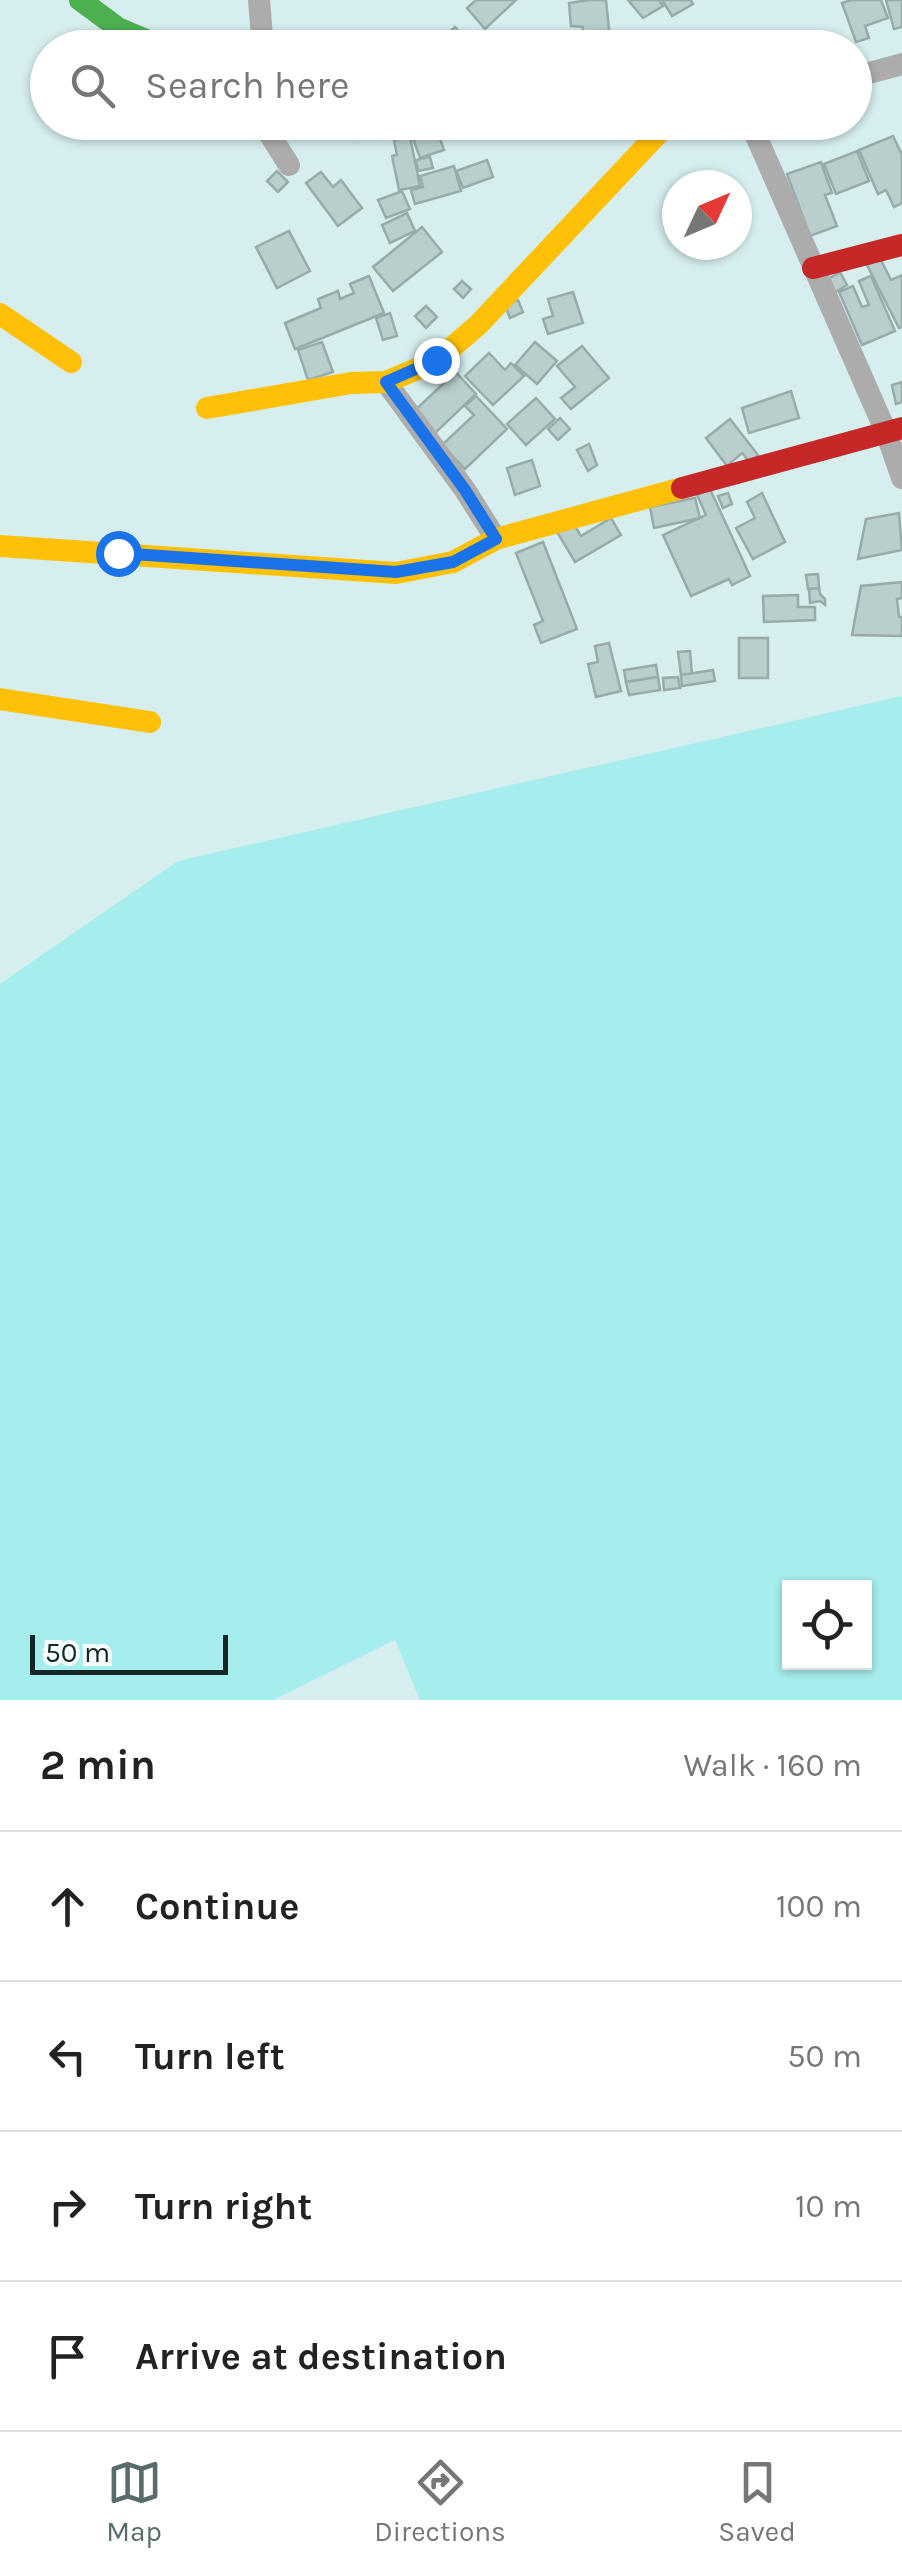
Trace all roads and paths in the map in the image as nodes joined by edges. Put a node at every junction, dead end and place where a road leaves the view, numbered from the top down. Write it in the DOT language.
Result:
graph roads {
  1 [pos="80,0"];
  2 [pos="259,0"];
  3 [pos="123,30"];
  4 [pos="262,30"];
  5 [pos="902,64"];
  6 [pos="872,72"];
  7 [pos="273,140"];
  8 [pos="652,140"];
  9 [pos="758,140"];
  10 [pos="289,165"];
  11 [pos="902,245"];
  12 [pos="812,268"];
  13 [pos="0,314"];
  14 [pos="71,362"];
  15 [pos="386,382"];
  16 [pos="207,408"];
  17 [pos="894,430"];
  18 [pos="902,478"];
  19 [pos="496,539"];
  20 [pos="0,546"];
  21 [pos="0,698"];
  22 [pos="150,722"];
  1 -- 3 [label="street"];
  2 -- 4 [label="street"];
  5 -- 6 [label="street"];
  7 -- 10 [label="street"];
  8 -- 15 [label="street"];
  9 -- 12 [label="street"];
  11 -- 12 [label="street"];
  12 -- 17 [label="street"];
  13 -- 14 [label="street"];
  15 -- 16 [label="street"];
  15 -- 19 [label="street"];
  17 -- 18 [label="street"];
  17 -- 19 [label="street"];
  19 -- 20 [label="street"];
  21 -- 22 [label="street"];
}
